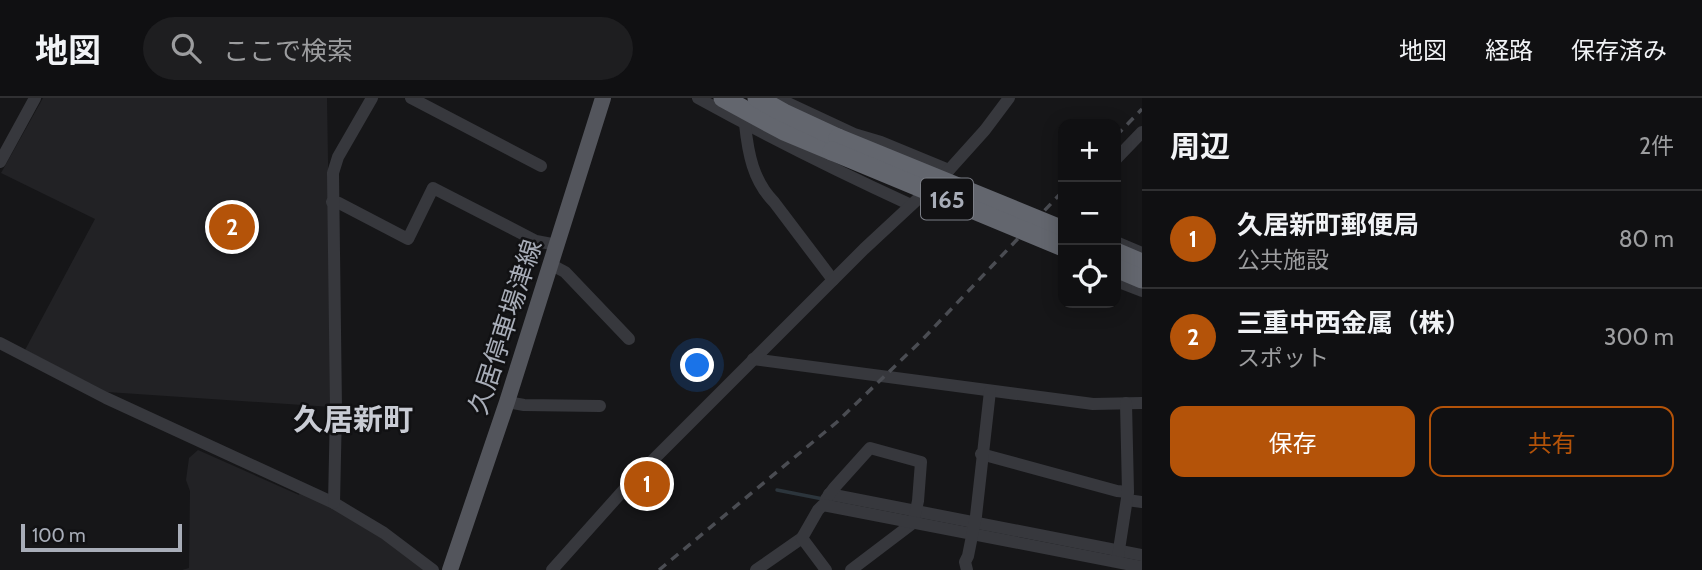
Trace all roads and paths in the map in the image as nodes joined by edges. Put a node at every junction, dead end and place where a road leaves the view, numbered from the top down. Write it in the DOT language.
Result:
graph roads {
  1 [pos="35,98"];
  2 [pos="372,98"];
  3 [pos="411,98"];
  4 [pos="603,98"];
  5 [pos="698,98"];
  6 [pos="723,98"];
  7 [pos="757,98"];
  8 [pos="777,98"];
  9 [pos="1009,98"];
  10 [pos="745,124"];
  11 [pos="1142,132"];
  12 [pos="0,133"];
  13 [pos="12,140"];
  14 [pos="835,144"];
  15 [pos="1121,154"];
  16 [pos="0,162"];
  17 [pos="541,166"];
  18 [pos="949,170"];
  19 [pos="332,202"];
  20 [pos="911,205"];
  21 [pos="1058,228"];
  22 [pos="1121,244"];
  23 [pos="1059,245"];
  24 [pos="556,246"];
  25 [pos="1142,253"];
  26 [pos="1121,254"];
  27 [pos="1142,263"];
  28 [pos="550,264"];
  29 [pos="1121,270"];
  30 [pos="1142,279"];
  31 [pos="833,280"];
  32 [pos="1121,283"];
  33 [pos="1142,291"];
  34 [pos="629,338"];
  35 [pos="0,343"];
  36 [pos="753,359"];
  37 [pos="990,391"];
  38 [pos="507,402"];
  39 [pos="1142,402"];
  40 [pos="1126,403"];
  41 [pos="600,406"];
  42 [pos="981,454"];
  43 [pos="1128,496"];
  44 [pos="826,500"];
  45 [pos="1142,502"];
  46 [pos="334,503"];
  47 [pos="914,517"];
  48 [pos="974,528"];
  49 [pos="802,538"];
  50 [pos="1142,555"];
  51 [pos="1117,559"];
  52 [pos="962,567"];
  53 [pos="1142,567"];
  54 [pos="433,570"];
  55 [pos="450,570"];
  56 [pos="552,570"];
  57 [pos="756,570"];
  58 [pos="826,570"];
  59 [pos="851,570"];
  1 -- 13 [label="street"];
  2 -- 19 [label="street"];
  3 -- 17 [label="street"];
  4 -- 24 [label="main road, 久居停車場津線"];
  5 -- 10 [label="street, 165"];
  6 -- 14 [label="highway, 165"];
  7 -- 14 [label="highway, 165"];
  8 -- 18 [label="street, 165"];
  9 -- 18 [label="street"];
  10 -- 20 [label="street, 165"];
  10 -- 31 [label="street"];
  11 -- 15 [label="street"];
  12 -- 13 [label="street"];
  13 -- 16 [label="street"];
  14 -- 21 [label="highway, 165, bridge"];
  14 -- 23 [label="highway, 165, bridge"];
  18 -- 20 [label="street"];
  19 -- 24 [label="street"];
  19 -- 46 [label="street"];
  20 -- 31 [label="street"];
  22 -- 25 [label="street"];
  24 -- 28 [label="main road, 久居停車場津線"];
  26 -- 27 [label="highway"];
  28 -- 34 [label="street"];
  28 -- 38 [label="main road, 久居停車場津線"];
  29 -- 30 [label="highway"];
  31 -- 36 [label="street"];
  32 -- 33 [label="street"];
  35 -- 46 [label="street"];
  36 -- 37 [label="street"];
  36 -- 56 [label="street"];
  37 -- 40 [label="street"];
  37 -- 42 [label="street"];
  38 -- 41 [label="street"];
  38 -- 55 [label="main road, 久居停車場津線"];
  39 -- 40 [label="street"];
  40 -- 43 [label="street"];
  42 -- 43 [label="street"];
  42 -- 48 [label="street"];
  43 -- 45 [label="street"];
  43 -- 51 [label="street"];
  44 -- 47 [label="street"];
  44 -- 47 [label="street"];
  44 -- 49 [label="street"];
  46 -- 54 [label="street"];
  47 -- 48 [label="street"];
  47 -- 59 [label="street"];
  48 -- 51 [label="street"];
  48 -- 52 [label="street"];
  49 -- 57 [label="street"];
  49 -- 58 [label="street"];
  50 -- 51 [label="street"];
  51 -- 53 [label="street"];
}
